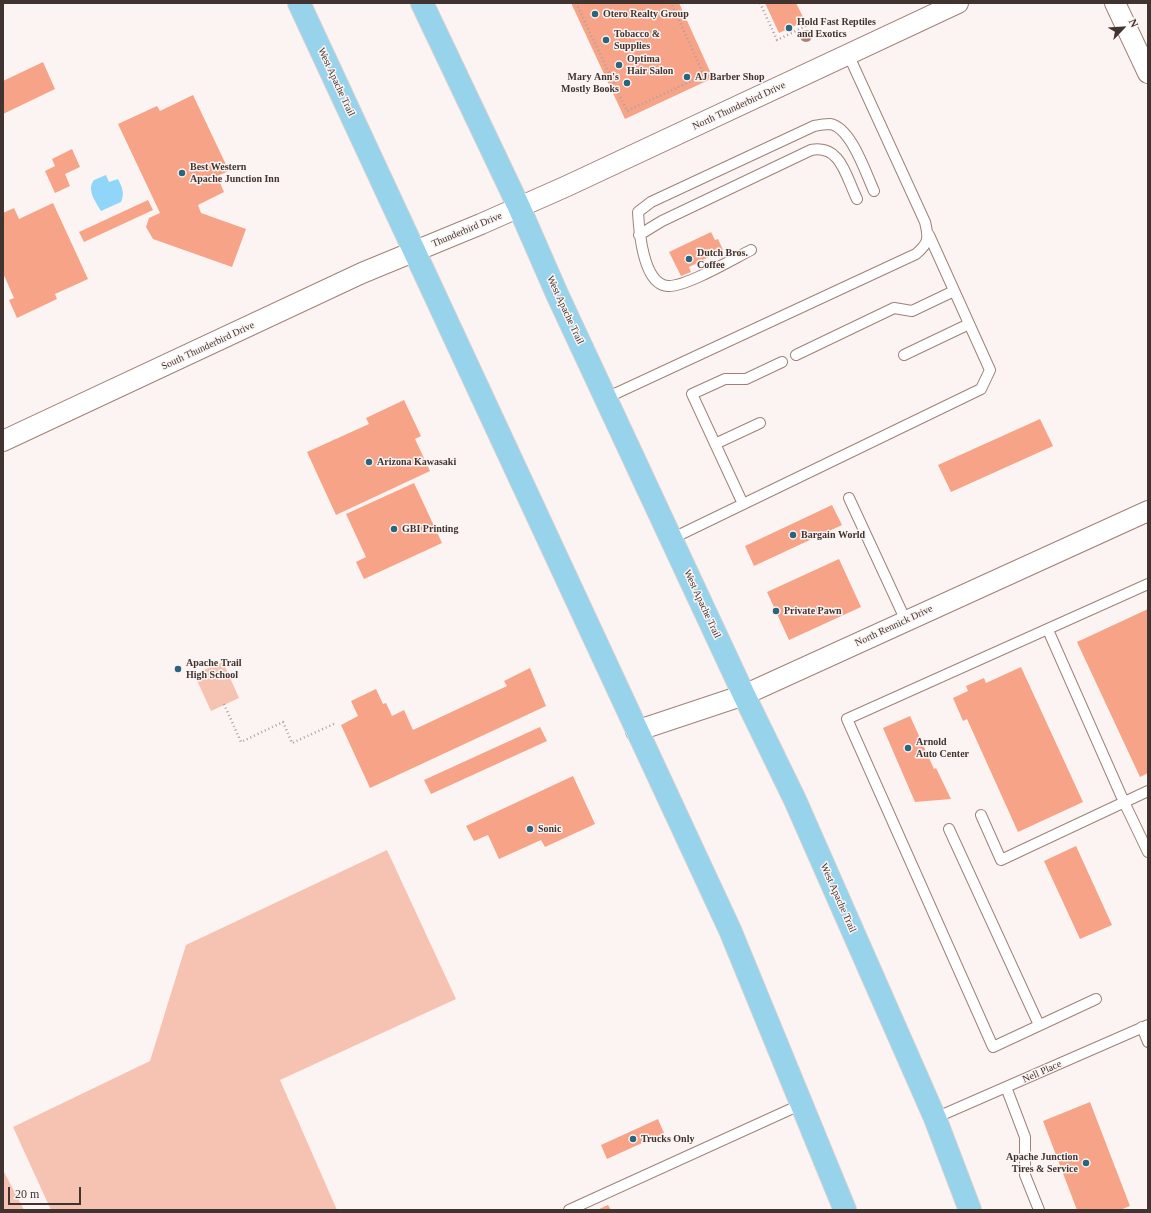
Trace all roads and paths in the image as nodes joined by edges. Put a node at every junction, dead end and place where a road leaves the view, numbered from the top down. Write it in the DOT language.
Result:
graph roads {
  1 [pos="300,3"];
  2 [pos="422,3"];
  3 [pos="576,3"];
  4 [pos="670,3"];
  5 [pos="760,3"];
  6 [pos="958,3"];
  7 [pos="1115,3"];
  8 [pos="808,25"];
  9 [pos="848,54"];
  10 [pos="1148,72"];
  11 [pos="874,191"];
  12 [pos="856,199"];
  13 [pos="519,207"];
  14 [pos="639,235"];
  15 [pos="928,235"];
  16 [pos="751,250"];
  17 [pos="414,252"];
  18 [pos="954,291"];
  19 [pos="969,324"];
  20 [pos="796,355"];
  21 [pos="904,355"];
  22 [pos="782,362"];
  23 [pos="606,398"];
  24 [pos="760,423"];
  25 [pos="3,441"];
  26 [pos="715,444"];
  27 [pos="849,498"];
  28 [pos="743,504"];
  29 [pos="1148,511"];
  30 [pos="672,539"];
  31 [pos="1148,584"];
  32 [pos="906,621"];
  33 [pos="1048,630"];
  34 [pos="744,695"];
  35 [pos="224,704"];
  36 [pos="336,723"];
  37 [pos="636,731"];
  38 [pos="1148,791"];
  39 [pos="1124,802"];
  40 [pos="981,815"];
  41 [pos="949,829"];
  42 [pos="1148,852"];
  43 [pos="1096,999"];
  44 [pos="1039,1025"];
  45 [pos="1145,1026"];
  46 [pos="1148,1042"];
  47 [pos="1006,1087"];
  48 [pos="802,1104"];
  49 [pos="935,1118"];
  50 [pos="569,1210"];
  51 [pos="845,1210"];
  52 [pos="970,1210"];
  53 [pos="1039,1210"];
  1 -- 17 [label="main road, West Apache Trail"];
  2 -- 13 [label="main road, West Apache Trail"];
  3 -- 4 [label="path"];
  5 -- 8 [label="path"];
  6 -- 9 [label="street, North Thunderbird Drive"];
  7 -- 10 [label="street"];
  9 -- 13 [label="street, North Thunderbird Drive"];
  9 -- 15 [label="lane"];
  11 -- 14 [label="lane"];
  12 -- 14 [label="lane"];
  13 -- 17 [label="street, Thunderbird Drive"];
  13 -- 23 [label="main road, West Apache Trail"];
  14 -- 16 [label="lane"];
  15 -- 18 [label="lane"];
  15 -- 23 [label="lane"];
  17 -- 25 [label="street, South Thunderbird Drive"];
  17 -- 37 [label="main road, West Apache Trail"];
  18 -- 19 [label="lane"];
  18 -- 20 [label="lane"];
  19 -- 21 [label="lane"];
  19 -- 28 [label="lane"];
  22 -- 26 [label="lane"];
  23 -- 30 [label="main road, West Apache Trail"];
  24 -- 26 [label="lane"];
  26 -- 28 [label="lane"];
  27 -- 32 [label="lane"];
  28 -- 30 [label="lane"];
  29 -- 32 [label="street, North Rennick Drive"];
  30 -- 34 [label="main road, West Apache Trail"];
  31 -- 33 [label="lane"];
  32 -- 34 [label="street, North Rennick Drive"];
  33 -- 39 [label="lane"];
  33 -- 44 [label="lane"];
  34 -- 37 [label="street, North Rennick Drive"];
  34 -- 49 [label="main road, West Apache Trail"];
  35 -- 36 [label="path"];
  37 -- 48 [label="main road, West Apache Trail"];
  38 -- 39 [label="lane"];
  39 -- 40 [label="lane"];
  39 -- 42 [label="lane"];
  41 -- 44 [label="lane"];
  43 -- 44 [label="lane"];
  45 -- 46 [label="lane"];
  45 -- 47 [label="lane, Nell Place"];
  47 -- 49 [label="lane, Nell Place"];
  47 -- 53 [label="lane"];
  48 -- 50 [label="lane"];
  48 -- 51 [label="main road, West Apache Trail"];
  49 -- 52 [label="main road, West Apache Trail"];
}
